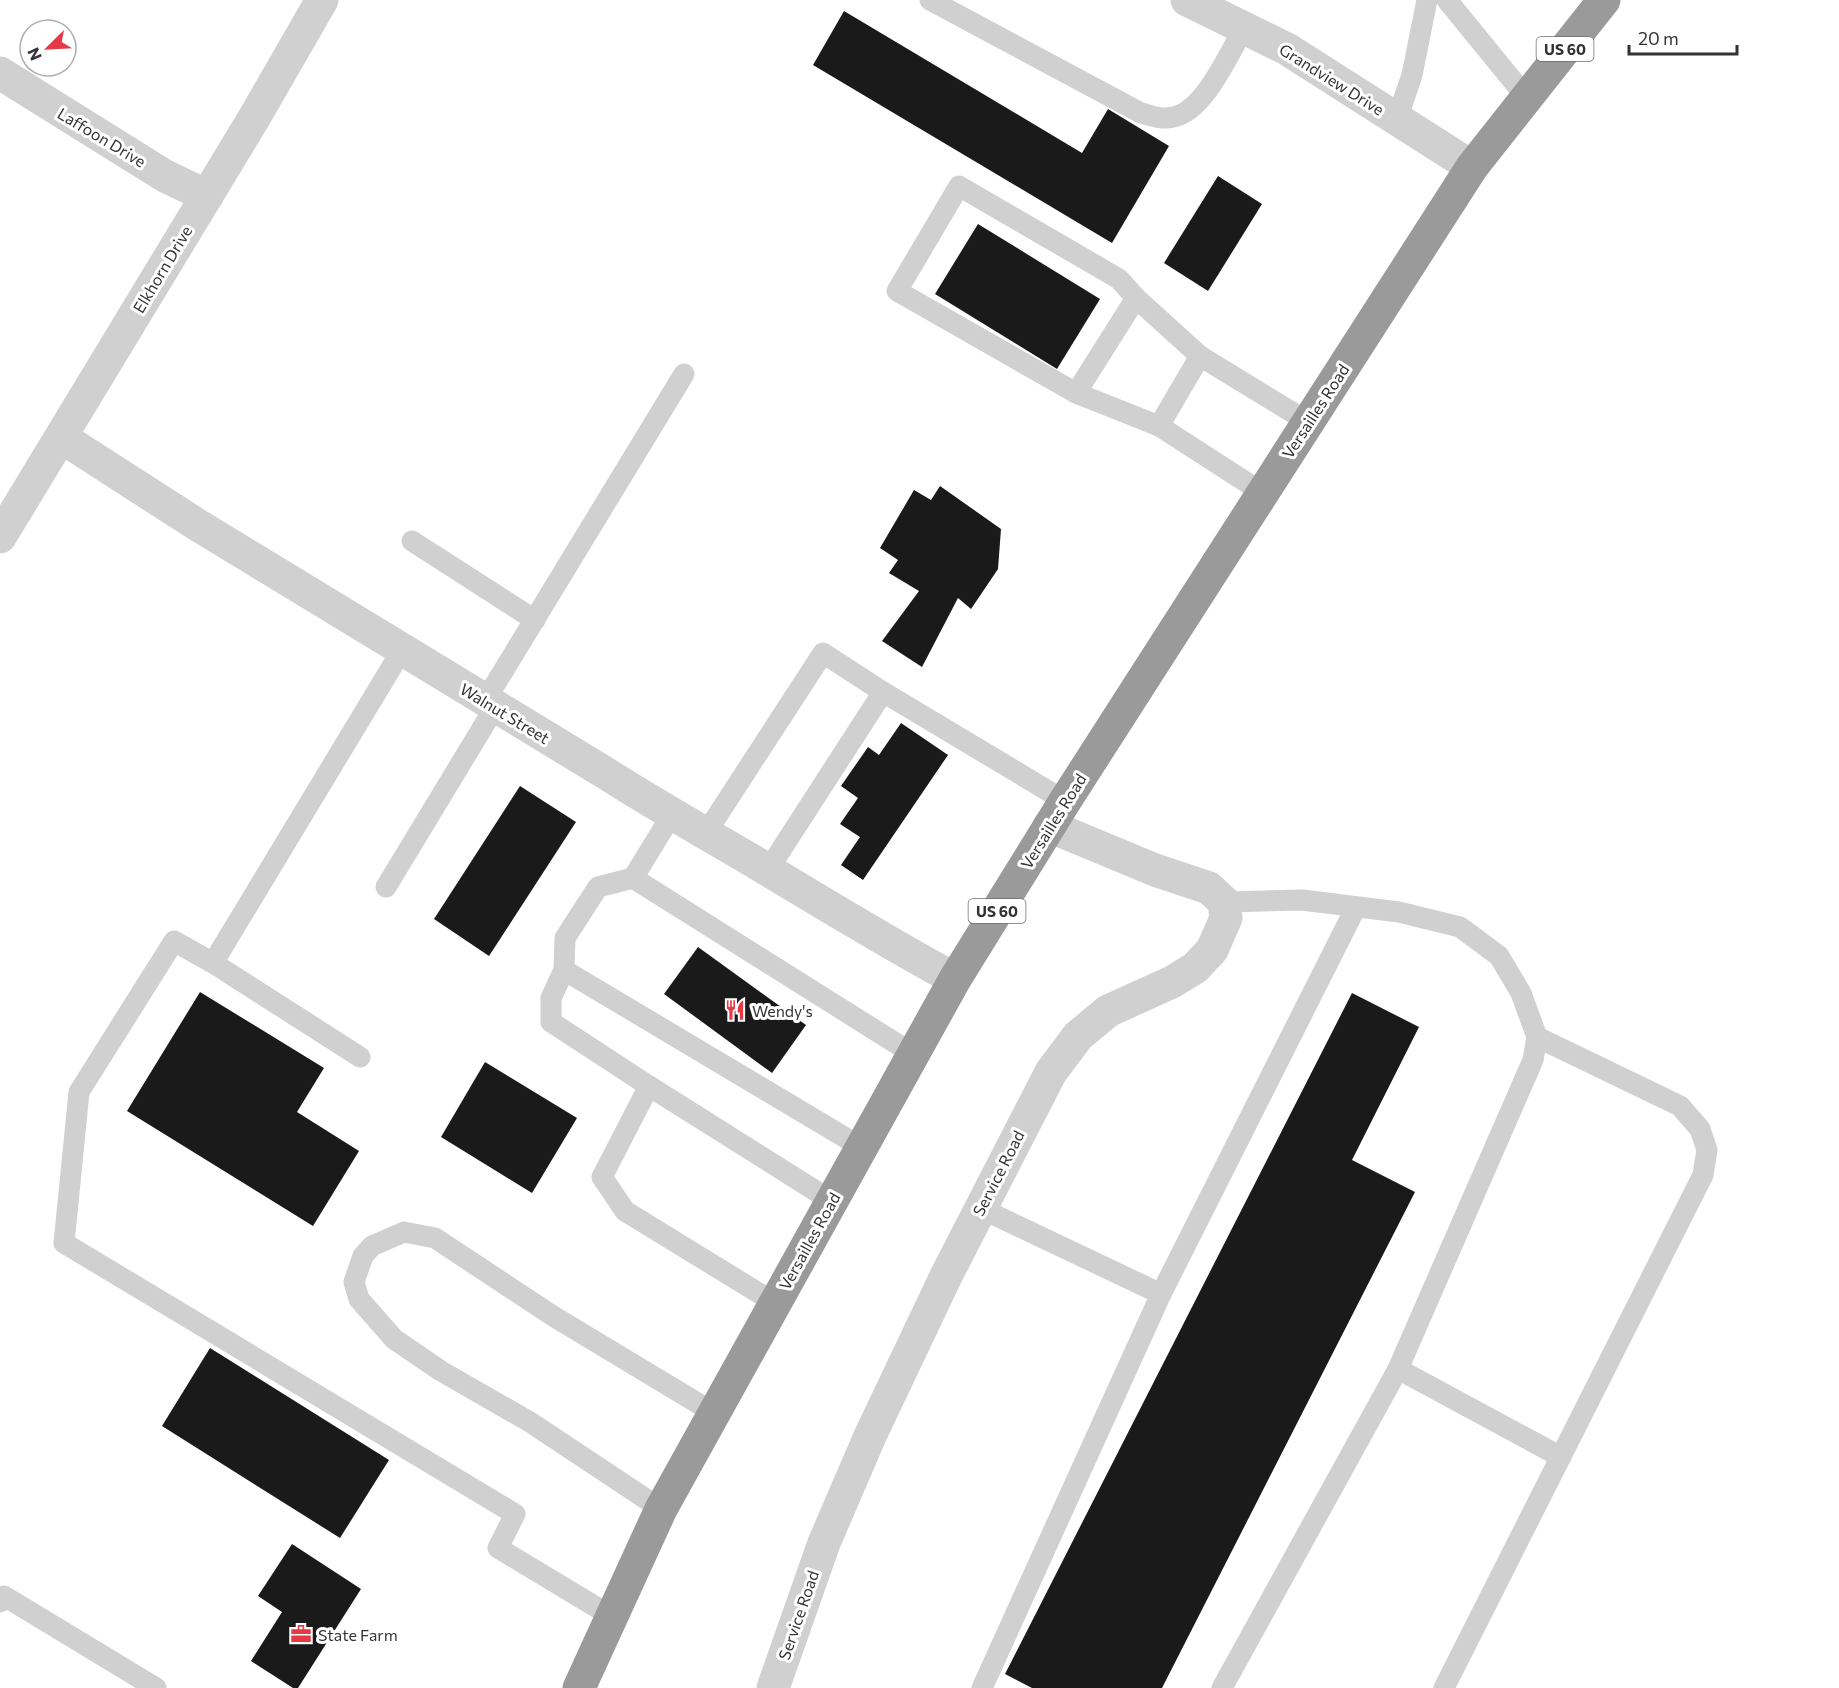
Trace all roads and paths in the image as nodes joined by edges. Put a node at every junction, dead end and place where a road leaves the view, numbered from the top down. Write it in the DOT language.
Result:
graph roads {
  1 [pos="322,0"];
  2 [pos="930,0"];
  3 [pos="1187,0"];
  4 [pos="1427,0"];
  5 [pos="1447,0"];
  6 [pos="1604,0"];
  7 [pos="1244,28"];
  8 [pos="0,74"];
  9 [pos="1527,98"];
  10 [pos="1397,119"];
  11 [pos="1472,167"];
  12 [pos="207,196"];
  13 [pos="1136,298"];
  14 [pos="1200,356"];
  15 [pos="684,374"];
  16 [pos="1076,393"];
  17 [pos="1308,422"];
  18 [pos="1159,426"];
  19 [pos="61,437"];
  20 [pos="1263,493"];
  21 [pos="0,537"];
  22 [pos="412,541"];
  23 [pos="535,620"];
  24 [pos="402,650"];
  25 [pos="883,692"];
  26 [pos="490,704"];
  27 [pos="1057,814"];
  28 [pos="671,816"];
  29 [pos="706,833"];
  30 [pos="768,870"];
  31 [pos="633,878"];
  32 [pos="386,887"];
  33 [pos="1224,902"];
  34 [pos="1356,907"];
  35 [pos="213,963"];
  36 [pos="564,970"];
  37 [pos="955,979"];
  38 [pos="1537,1036"];
  39 [pos="913,1054"];
  40 [pos="360,1057"];
  41 [pos="649,1086"];
  42 [pos="861,1147"];
  43 [pos="830,1200"];
  44 [pos="980,1208"];
  45 [pos="1161,1294"];
  46 [pos="775,1303"];
  47 [pos="1398,1369"];
  48 [pos="714,1413"];
  49 [pos="1562,1457"];
  50 [pos="662,1509"];
  51 [pos="0,1602"];
  52 [pos="611,1616"];
  53 [pos="1228,1686"];
  54 [pos="156,1688"];
  55 [pos="579,1688"];
  56 [pos="773,1688"];
  57 [pos="982,1688"];
  58 [pos="1444,1688"];
  1 -- 12 [label="street, Elkhorn Drive"];
  2 -- 7 [label="lane"];
  3 -- 7 [label="street, Grandview Drive"];
  4 -- 10 [label="lane"];
  5 -- 9 [label="lane"];
  6 -- 9 [label="highway, Versailles Road / US 60"];
  7 -- 10 [label="street, Grandview Drive"];
  8 -- 12 [label="street, Laffoon Drive"];
  9 -- 11 [label="highway, Versailles Road / US 60"];
  10 -- 11 [label="street, Grandview Drive"];
  11 -- 17 [label="highway, Versailles Road / US 60"];
  12 -- 19 [label="street, Elkhorn Drive"];
  13 -- 14 [label="lane"];
  13 -- 16 [label="lane"];
  13 -- 16 [label="lane"];
  14 -- 17 [label="lane"];
  14 -- 18 [label="lane"];
  15 -- 23 [label="lane"];
  16 -- 18 [label="lane"];
  17 -- 20 [label="highway, Versailles Road / US 60"];
  18 -- 20 [label="lane"];
  19 -- 21 [label="street, Elkhorn Drive"];
  19 -- 24 [label="street, Walnut Street"];
  20 -- 27 [label="highway, Versailles Road / US 60"];
  22 -- 23 [label="lane"];
  23 -- 26 [label="lane"];
  24 -- 26 [label="street, Walnut Street"];
  24 -- 35 [label="lane"];
  25 -- 27 [label="lane"];
  25 -- 29 [label="lane"];
  25 -- 30 [label="lane"];
  26 -- 28 [label="street, Walnut Street"];
  26 -- 32 [label="lane"];
  27 -- 33 [label="street"];
  27 -- 37 [label="highway, Versailles Road / US 60"];
  28 -- 29 [label="street, Walnut Street"];
  28 -- 31 [label="lane"];
  29 -- 30 [label="street, Walnut Street"];
  30 -- 37 [label="street, Walnut Street"];
  31 -- 36 [label="lane"];
  31 -- 39 [label="lane"];
  33 -- 34 [label="lane"];
  33 -- 44 [label="street, Service Road"];
  34 -- 38 [label="lane"];
  34 -- 45 [label="lane"];
  35 -- 40 [label="lane"];
  35 -- 52 [label="lane"];
  36 -- 41 [label="lane"];
  36 -- 42 [label="lane"];
  37 -- 39 [label="highway, Versailles Road / US 60"];
  38 -- 47 [label="lane"];
  38 -- 49 [label="lane"];
  39 -- 42 [label="highway, Versailles Road / US 60"];
  41 -- 43 [label="lane"];
  41 -- 46 [label="lane"];
  42 -- 43 [label="highway, Versailles Road / US 60"];
  43 -- 46 [label="highway, Versailles Road / US 60"];
  44 -- 45 [label="lane"];
  44 -- 56 [label="street, Service Road"];
  45 -- 57 [label="lane"];
  46 -- 48 [label="highway, Versailles Road / US 60"];
  47 -- 49 [label="lane"];
  47 -- 53 [label="lane"];
  48 -- 50 [label="highway, Versailles Road / US 60"];
  48 -- 50 [label="lane"];
  49 -- 58 [label="lane"];
  50 -- 52 [label="highway, Versailles Road / US 60"];
  51 -- 54 [label="lane"];
  52 -- 55 [label="highway, Versailles Road / US 60"];
}
